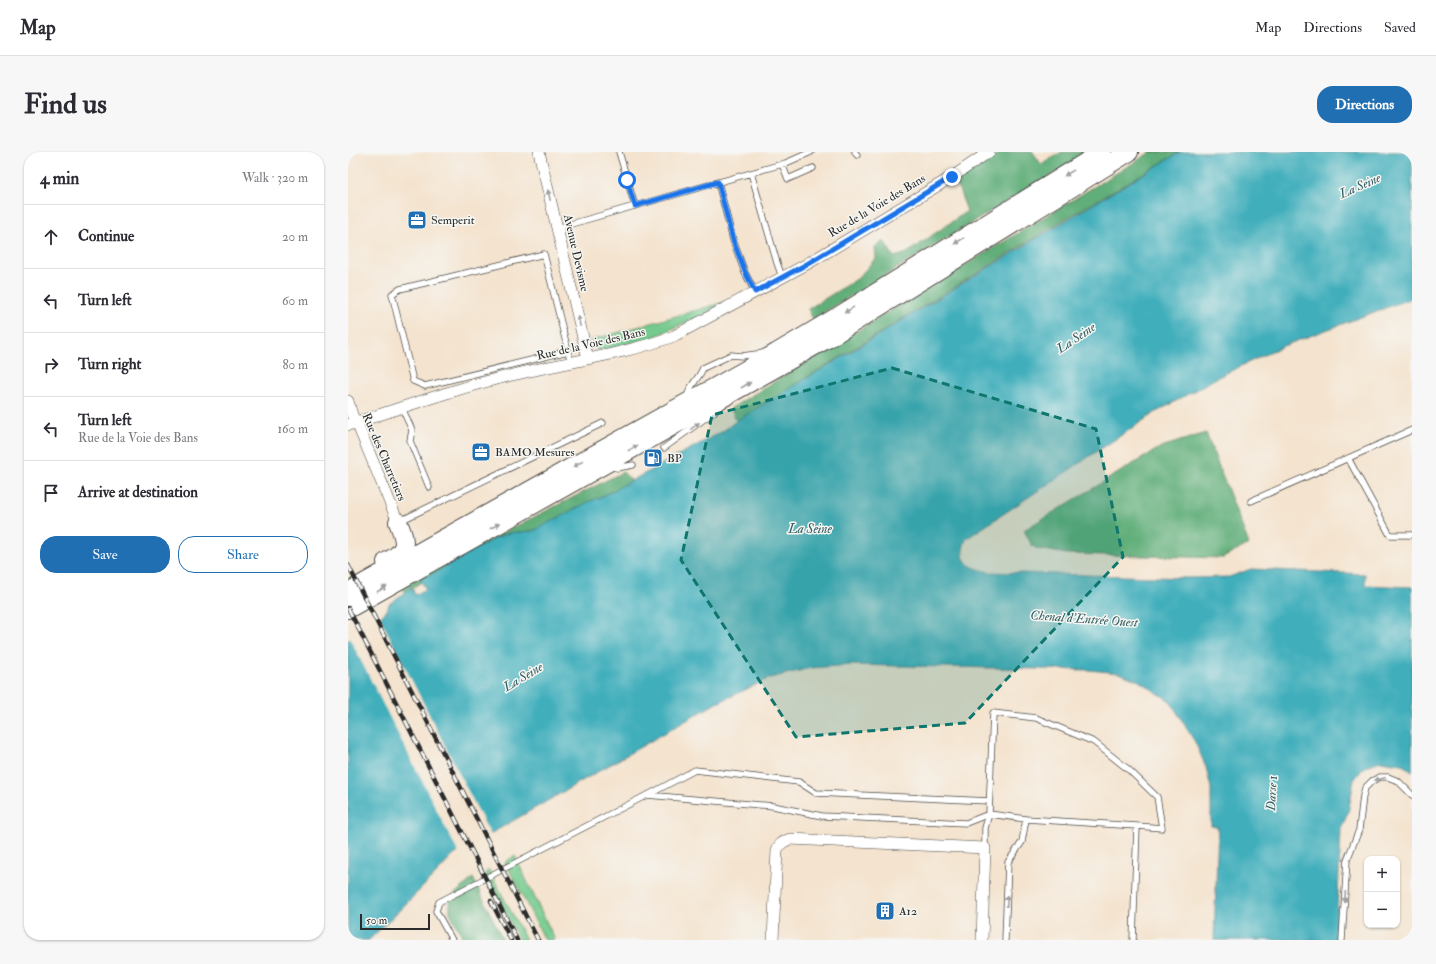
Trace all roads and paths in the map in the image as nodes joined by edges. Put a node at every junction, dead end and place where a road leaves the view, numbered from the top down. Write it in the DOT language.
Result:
graph roads {
  1 [pos="539,152"];
  2 [pos="619,152"];
  3 [pos="810,152"];
  4 [pos="989,152"];
  5 [pos="1102,152"];
  6 [pos="1129,152"];
  7 [pos="782,164"];
  8 [pos="813,168"];
  9 [pos="751,173"];
  10 [pos="718,182"];
  11 [pos="635,206"];
  12 [pos="557,228"];
  13 [pos="782,277"];
  14 [pos="755,292"];
  15 [pos="568,351"];
  16 [pos="588,359"];
  17 [pos="571,363"];
  18 [pos="721,400"];
  19 [pos="348,401"];
  20 [pos="402,408"];
  21 [pos="603,423"];
  22 [pos="352,424"];
  23 [pos="1412,430"];
  24 [pos="664,448"];
  25 [pos="1348,458"];
  26 [pos="604,465"];
  27 [pos="633,465"];
  28 [pos="428,486"];
  29 [pos="1251,501"];
  30 [pos="401,529"];
  31 [pos="1412,535"];
  32 [pos="446,538"];
  33 [pos="350,591"];
  34 [pos="348,609"];
  35 [pos="647,795"];
  36 [pos="1412,795"];
  37 [pos="989,801"];
  38 [pos="989,814"];
  39 [pos="1026,819"];
  40 [pos="1137,826"];
  41 [pos="984,848"];
  42 [pos="452,940"];
  43 [pos="773,940"];
  44 [pos="982,940"];
  45 [pos="1005,940"];
  46 [pos="1133,940"];
  47 [pos="1342,940"];
  12 -- 1 [label="street, Avenue Devisme, one-way"];
  2 -- 11 [label="lane"];
  3 -- 7 [label="lane"];
  4 -- 13 [label="street, Rue de la Voie des Bans"];
  5 -- 32 [label="main road, one-way"];
  18 -- 6 [label="main road, one-way"];
  7 -- 8 [label="lane"];
  7 -- 9 [label="lane"];
  9 -- 10 [label="lane"];
  9 -- 13 [label="lane"];
  10 -- 11 [label="lane"];
  10 -- 14 [label="lane"];
  11 -- 12 [label="lane"];
  16 -- 12 [label="street, Avenue Devisme, one-way"];
  13 -- 14 [label="street, Rue de la Voie des Bans"];
  14 -- 16 [label="street, Rue de la Voie des Bans"];
  15 -- 15 [label="lane"];
  15 -- 17 [label="lane"];
  16 -- 17 [label="street, Rue de la Voie des Bans"];
  17 -- 20 [label="street, Rue de la Voie des Bans"];
  24 -- 18 [label="lane, one-way"];
  26 -- 18 [label="main road, one-way"];
  19 -- 22 [label="street, Rue des Charretiers"];
  20 -- 22 [label="street, Rue de la Voie des Bans"];
  20 -- 28 [label="lane"];
  21 -- 30 [label="lane"];
  22 -- 30 [label="street, Rue des Charretiers"];
  23 -- 25 [label="lane"];
  25 -- 29 [label="lane"];
  25 -- 31 [label="lane"];
  26 -- 27 [label="lane"];
  34 -- 26 [label="main road, one-way"];
  30 -- 32 [label="main road"];
  30 -- 33 [label="main road"];
  32 -- 33 [label="main road"];
  35 -- 37 [label="lane"];
  35 -- 38 [label="lane"];
  35 -- 42 [label="lane"];
  36 -- 47 [label="lane, one-way"];
  37 -- 38 [label="lane"];
  37 -- 40 [label="lane"];
  38 -- 39 [label="lane"];
  38 -- 41 [label="lane"];
  39 -- 40 [label="lane"];
  45 -- 39 [label="lane, one-way"];
  40 -- 46 [label="lane"];
  41 -- 43 [label="street"];
  41 -- 44 [label="street"];
}
